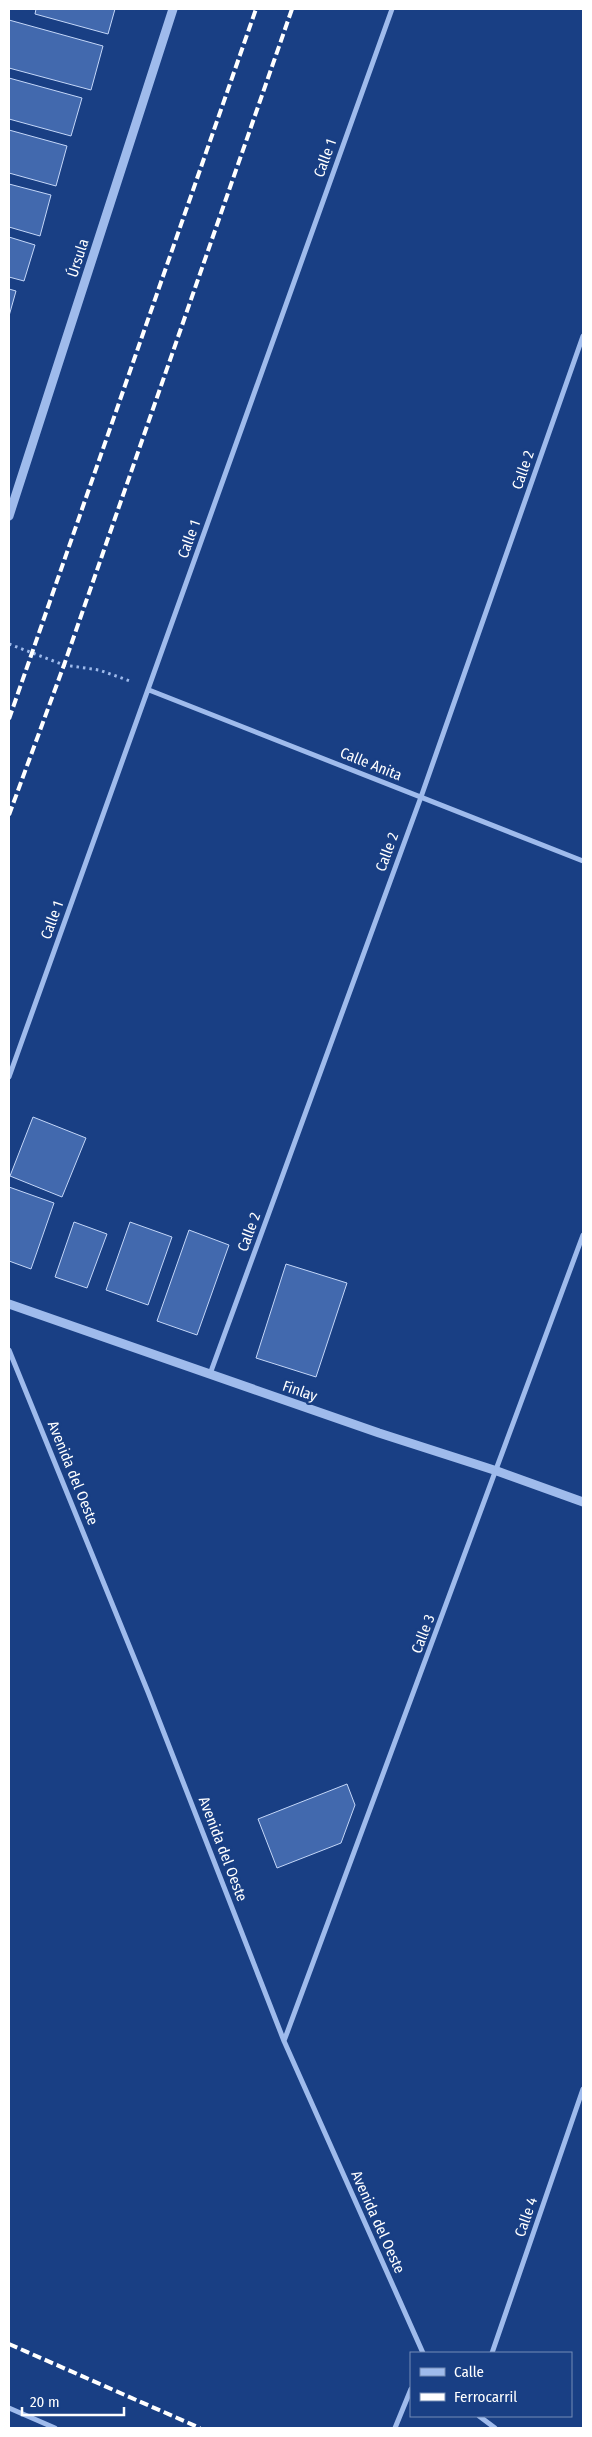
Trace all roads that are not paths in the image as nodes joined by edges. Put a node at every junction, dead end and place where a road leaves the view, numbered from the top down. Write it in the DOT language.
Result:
graph roads {
  1 [pos="173,9"];
  2 [pos="392,9"];
  3 [pos="583,336"];
  4 [pos="9,516"];
  5 [pos="149,689"];
  6 [pos="421,797"];
  7 [pos="583,861"];
  8 [pos="9,1077"];
  9 [pos="583,1235"];
  10 [pos="9,1304"];
  11 [pos="9,1350"];
  12 [pos="210,1374"];
  13 [pos="497,1471"];
  14 [pos="583,1502"];
  15 [pos="284,2041"];
  16 [pos="583,2088"];
  17 [pos="423,2352"];
  18 [pos="492,2352"];
  19 [pos="410,2392"];
  20 [pos="9,2408"];
  21 [pos="480,2417"];
  22 [pos="55,2428"];
  23 [pos="395,2428"];
  24 [pos="495,2428"];
  1 -- 4 [label="street, Úrsula"];
  2 -- 5 [label="street, Calle 1"];
  3 -- 6 [label="street, Calle 2"];
  5 -- 6 [label="street, Calle Anita"];
  5 -- 8 [label="street, Calle 1"];
  6 -- 7 [label="street, Calle Anita"];
  6 -- 12 [label="street, Calle 2"];
  9 -- 13 [label="street, Calle 3"];
  10 -- 12 [label="street, Finlay"];
  11 -- 15 [label="street, Avenida del Oeste"];
  12 -- 13 [label="street, Finlay"];
  13 -- 14 [label="street, Finlay"];
  13 -- 15 [label="street, Calle 3"];
  15 -- 17 [label="street, Avenida del Oeste"];
  16 -- 18 [label="street, Calle 4"];
  19 -- 23 [label="street"];
  20 -- 22 [label="street"];
  21 -- 24 [label="street"];
}
